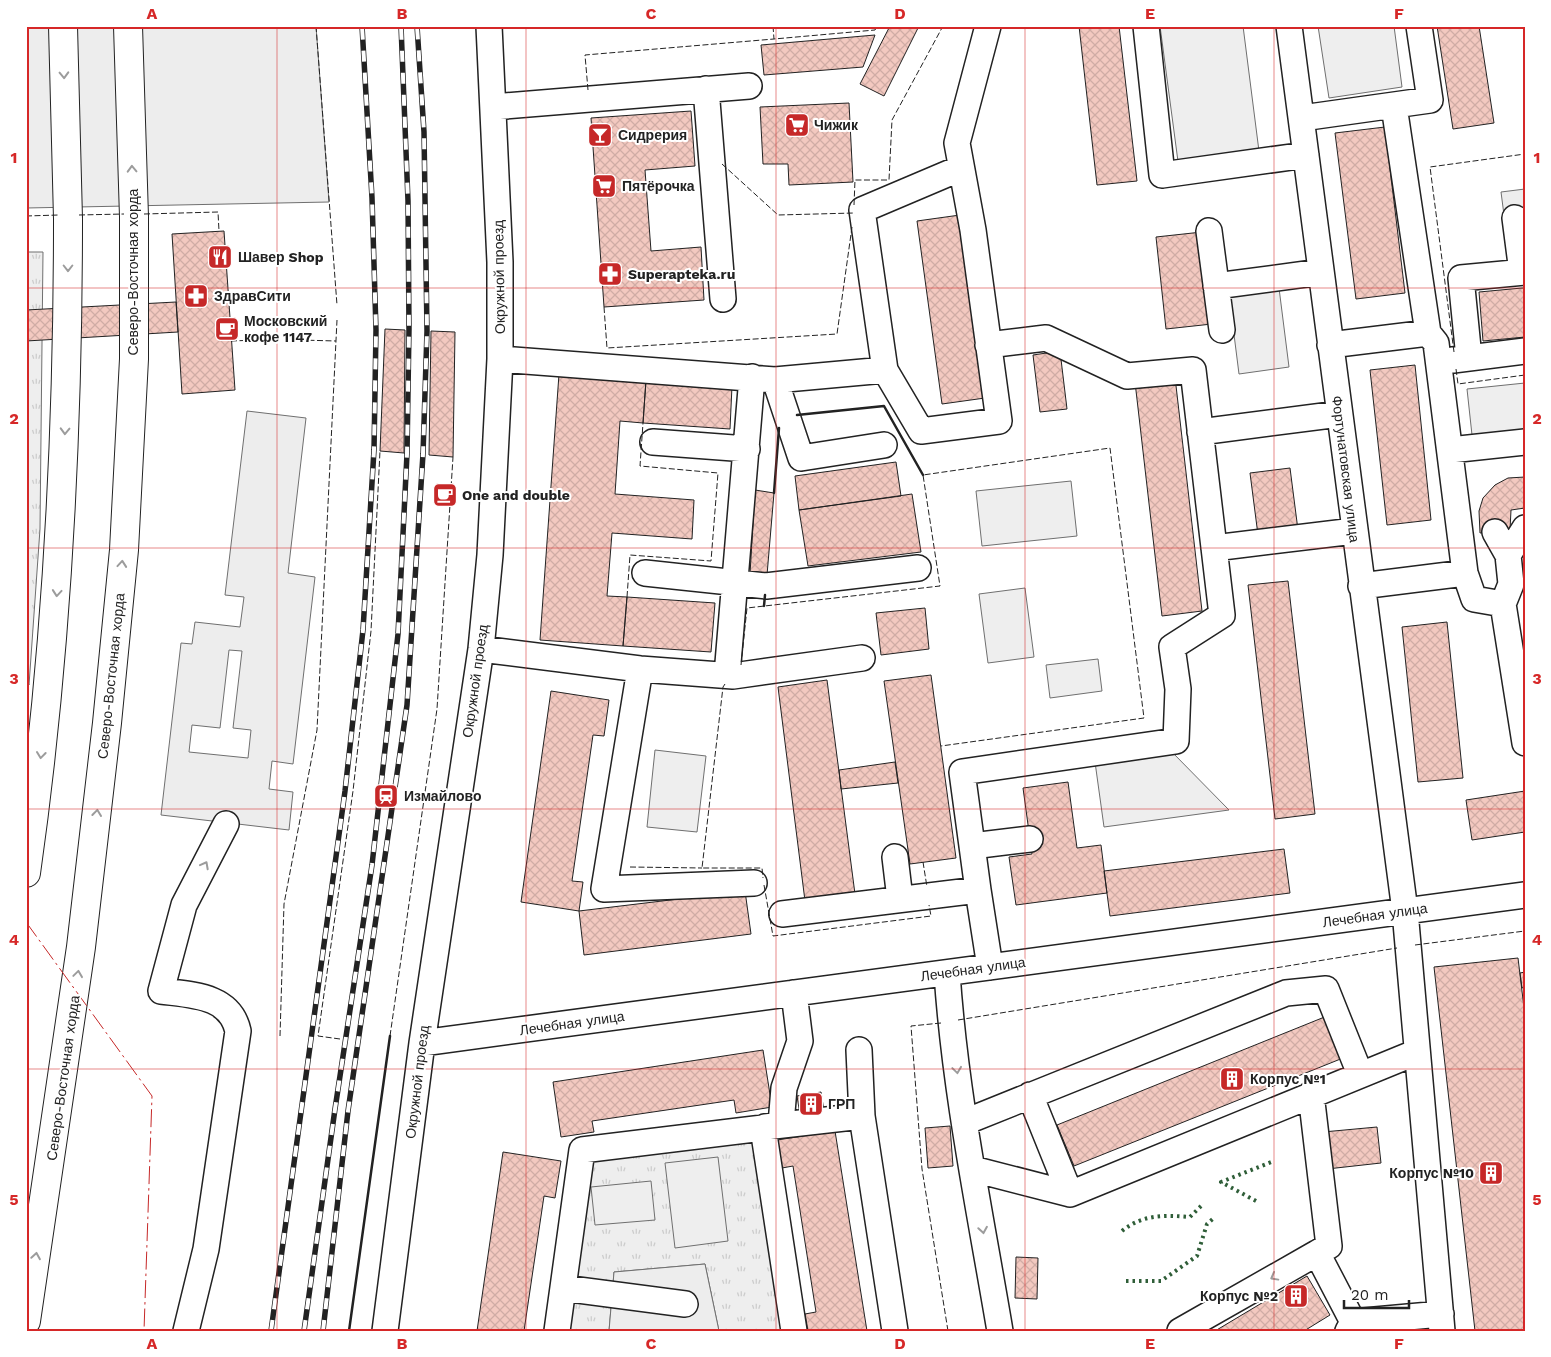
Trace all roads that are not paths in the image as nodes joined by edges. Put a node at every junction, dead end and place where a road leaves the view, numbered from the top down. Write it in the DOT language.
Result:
graph roads {
  1 [pos="63,26"];
  2 [pos="128,26"];
  3 [pos="489,26"];
  4 [pos="988,26"];
  5 [pos="1146,26"];
  6 [pos="1289,26"];
  7 [pos="1419,26"];
  8 [pos="749,86"];
  9 [pos="706,89"];
  10 [pos="1394,106"];
  11 [pos="493,108"];
  12 [pos="1302,118"];
  13 [pos="1306,155"];
  14 [pos="961,168"];
  15 [pos="1515,218"];
  16 [pos="1208,231"];
  17 [pos="1321,272"];
  18 [pos="1523,272"];
  19 [pos="1216,286"];
  20 [pos="723,299"];
  21 [pos="1222,330"];
  22 [pos="1428,333"];
  23 [pos="988,345"];
  24 [pos="1330,345"];
  25 [pos="1525,351"];
  26 [pos="1469,358"];
  27 [pos="500,359"];
  28 [pos="1438,361"];
  29 [pos="885,370"];
  30 [pos="763,378"];
  31 [pos="1339,414"];
  32 [pos="1200,432"];
  33 [pos="653,442"];
  34 [pos="1525,442"];
  35 [pos="884,445"];
  36 [pos="748,449"];
  37 [pos="1450,450"];
  38 [pos="1525,528"];
  39 [pos="1354,531"];
  40 [pos="1495,532"];
  41 [pos="1214,548"];
  42 [pos="1508,555"];
  43 [pos="918,568"];
  44 [pos="645,573"];
  45 [pos="1465,573"];
  46 [pos="734,581"];
  47 [pos="1361,586"];
  48 [pos="1502,604"];
  49 [pos="481,649"];
  50 [pos="862,658"];
  51 [pos="640,668"];
  52 [pos="727,675"];
  53 [pos="1519,680"];
  54 [pos="1525,743"];
  55 [pos="226,824"];
  56 [pos="1030,840"];
  57 [pos="972,846"];
  58 [pos="895,857"];
  59 [pos="26,866"];
  60 [pos="754,883"];
  61 [pos="978,890"];
  62 [pos="1525,895"];
  63 [pos="900,899"];
  64 [pos="1405,911"];
  65 [pos="782,914"];
  66 [pos="990,967"];
  67 [pos="947,973"];
  68 [pos="794,993"];
  69 [pos="422,1043"];
  70 [pos="859,1050"];
  71 [pos="1417,1052"];
  72 [pos="1360,1074"];
  73 [pos="1311,1094"];
  74 [pos="1030,1095"];
  75 [pos="862,1116"];
  76 [pos="964,1122"];
  77 [pos="772,1126"];
  78 [pos="973,1169"];
  79 [pos="1070,1194"];
  80 [pos="1317,1254"];
  81 [pos="563,1288"];
  82 [pos="685,1304"];
  83 [pos="26,1322"];
  84 [pos="1441,1322"];
  85 [pos="1351,1326"];
  86 [pos="186,1331"];
  87 [pos="385,1331"];
  88 [pos="557,1331"];
  89 [pos="794,1331"];
  90 [pos="895,1331"];
  91 [pos="1000,1331"];
  92 [pos="1180,1331"];
  1 -- 59 [label="main road, one-way, bridge"];
  83 -- 2 [label="main road, Северо-Восточная хорда, one-way, bridge"];
  3 -- 11 [label="street, Окружной проезд"];
  4 -- 14 [label="street"];
  5 -- 13 [label="street"];
  6 -- 12 [label="street, Фортунатовская улица"];
  7 -- 10 [label="street"];
  8 -- 9 [label="street"];
  9 -- 11 [label="street"];
  9 -- 20 [label="street"];
  10 -- 12 [label="street"];
  10 -- 22 [label="street"];
  11 -- 27 [label="street, Окружной проезд"];
  12 -- 13 [label="street, Фортунатовская улица"];
  13 -- 17 [label="street, Фортунатовская улица"];
  14 -- 23 [label="street"];
  14 -- 29 [label="street"];
  15 -- 18 [label="street"];
  16 -- 19 [label="street"];
  17 -- 19 [label="street"];
  17 -- 24 [label="street, Фортунатовская улица"];
  18 -- 26 [label="street"];
  19 -- 21 [label="street"];
  22 -- 24 [label="street"];
  22 -- 28 [label="street"];
  23 -- 29 [label="street"];
  23 -- 32 [label="street"];
  24 -- 31 [label="street, Фортунатовская улица"];
  25 -- 26 [label="street"];
  26 -- 28 [label="street"];
  27 -- 30 [label="street"];
  27 -- 49 [label="street, Окружной проезд"];
  28 -- 37 [label="street"];
  29 -- 30 [label="street"];
  30 -- 35 [label="street"];
  30 -- 36 [label="street"];
  31 -- 32 [label="street"];
  31 -- 39 [label="street, Фортунатовская улица"];
  32 -- 41 [label="street"];
  33 -- 36 [label="street"];
  34 -- 37 [label="street"];
  36 -- 46 [label="street"];
  37 -- 45 [label="street"];
  38 -- 42 [label="street"];
  39 -- 41 [label="street"];
  39 -- 47 [label="street, Фортунатовская улица"];
  40 -- 42 [label="street"];
  41 -- 57 [label="street"];
  42 -- 48 [label="street"];
  43 -- 46 [label="street"];
  44 -- 46 [label="street"];
  45 -- 47 [label="street"];
  45 -- 48 [label="street"];
  46 -- 52 [label="street"];
  47 -- 64 [label="street, Фортунатовская улица"];
  48 -- 53 [label="street"];
  49 -- 51 [label="street"];
  49 -- 69 [label="street, Окружной проезд"];
  50 -- 52 [label="street"];
  51 -- 52 [label="street"];
  51 -- 60 [label="street"];
  53 -- 54 [label="street"];
  86 -- 55 [label="street, one-way"];
  56 -- 57 [label="street"];
  57 -- 61 [label="street"];
  58 -- 63 [label="street"];
  61 -- 63 [label="street"];
  61 -- 66 [label="street"];
  62 -- 64 [label="street, Лечебная улица"];
  63 -- 65 [label="street"];
  64 -- 66 [label="street, Лечебная улица"];
  64 -- 71 [label="street, Фортунатовская улица"];
  66 -- 67 [label="street, Лечебная улица"];
  67 -- 68 [label="street, Лечебная улица"];
  67 -- 76 [label="street, one-way"];
  68 -- 69 [label="street, Лечебная улица"];
  68 -- 77 [label="street"];
  69 -- 87 [label="street, Окружной проезд"];
  70 -- 75 [label="street"];
  71 -- 72 [label="street"];
  71 -- 84 [label="street, Фортунатовская улица"];
  72 -- 73 [label="street"];
  72 -- 74 [label="street"];
  73 -- 79 [label="street"];
  73 -- 80 [label="street"];
  74 -- 76 [label="street"];
  74 -- 79 [label="street"];
  75 -- 77 [label="street"];
  75 -- 90 [label="street"];
  76 -- 78 [label="street"];
  77 -- 81 [label="street"];
  77 -- 89 [label="street"];
  78 -- 79 [label="street"];
  78 -- 91 [label="street, one-way"];
  80 -- 85 [label="street"];
  80 -- 92 [label="street, one-way"];
  81 -- 82 [label="street"];
  81 -- 88 [label="street"];
  84 -- 85 [label="street"];
}
